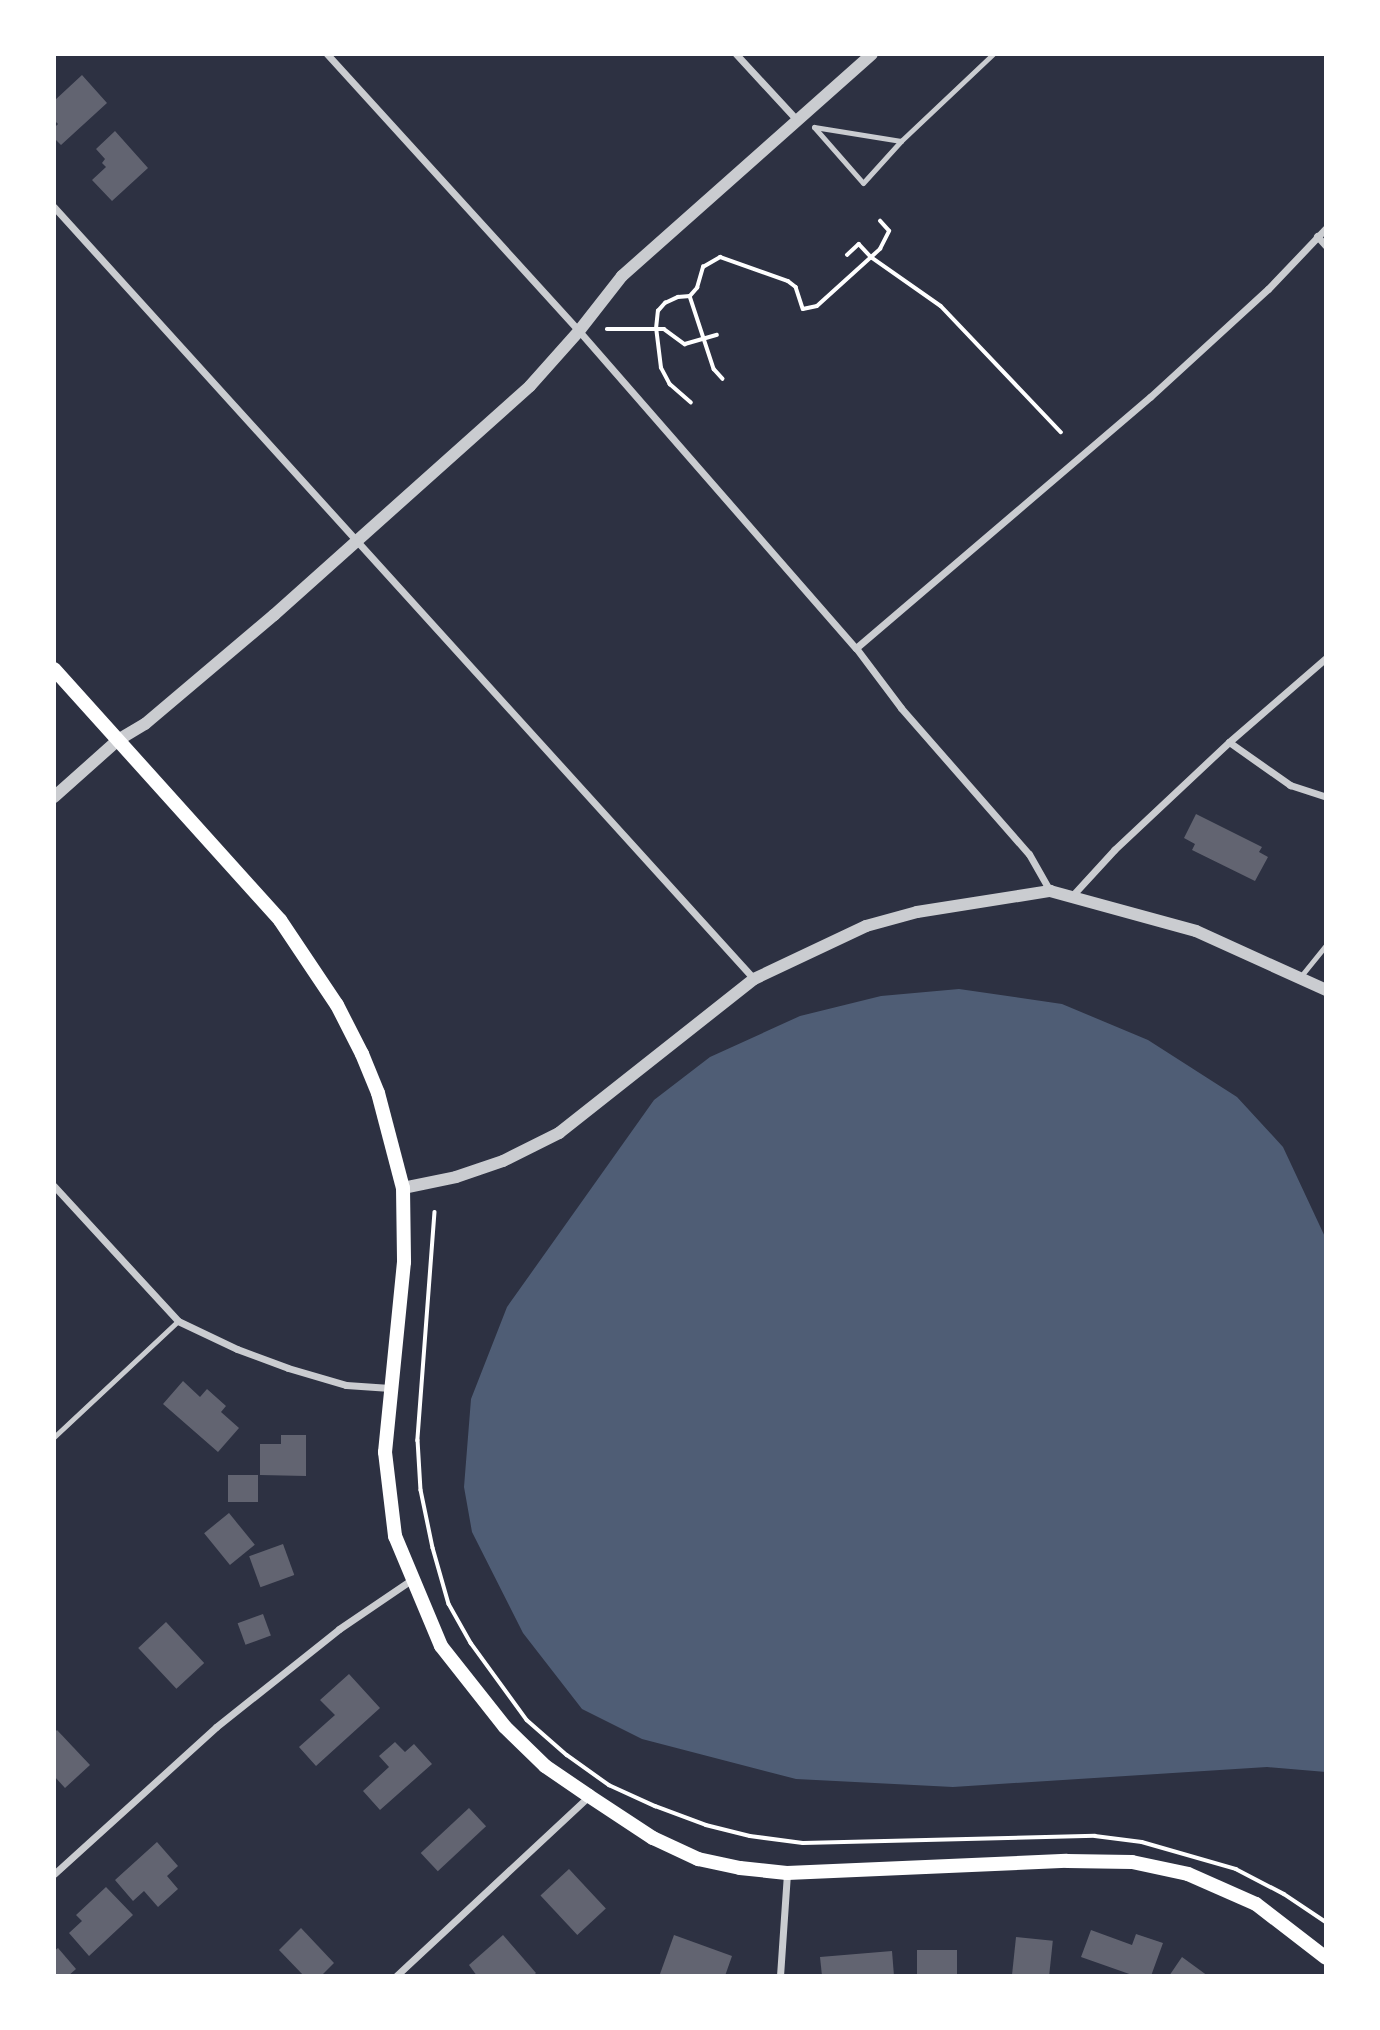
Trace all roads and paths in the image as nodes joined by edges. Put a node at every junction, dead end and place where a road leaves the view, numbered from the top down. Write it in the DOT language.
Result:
graph roads {
  1 [pos="327,54"];
  2 [pos="736,54"];
  3 [pos="872,54"];
  4 [pos="993,54"];
  5 [pos="797,120"];
  6 [pos="814,127"];
  7 [pos="901,141"];
  8 [pos="54,207"];
  9 [pos="880,221"];
  10 [pos="1326,228"];
  11 [pos="1317,236"];
  12 [pos="1326,246"];
  13 [pos="847,255"];
  14 [pos="871,257"];
  15 [pos="690,296"];
  16 [pos="656,328"];
  17 [pos="607,329"];
  18 [pos="579,331"];
  19 [pos="717,335"];
  20 [pos="705,340"];
  21 [pos="723,379"];
  22 [pos="691,403"];
  23 [pos="1060,432"];
  24 [pos="355,542"];
  25 [pos="856,648"];
  26 [pos="1326,658"];
  27 [pos="54,669"];
  28 [pos="118,740"];
  29 [pos="1228,742"];
  30 [pos="54,797"];
  31 [pos="1326,797"];
  32 [pos="1050,891"];
  33 [pos="1070,899"];
  34 [pos="1326,945"];
  35 [pos="754,979"];
  36 [pos="1299,979"];
  37 [pos="1326,990"];
  38 [pos="54,1186"];
  39 [pos="403,1188"];
  40 [pos="435,1212"];
  41 [pos="178,1321"];
  42 [pos="390,1388"];
  43 [pos="54,1437"];
  44 [pos="411,1580"];
  45 [pos="589,1796"];
  46 [pos="787,1873"];
  47 [pos="54,1874"];
  48 [pos="1326,1922"];
  49 [pos="1326,1958"];
  50 [pos="396,1976"];
  51 [pos="780,1976"];
  1 -- 18 [label="street"];
  2 -- 5 [label="street"];
  3 -- 5 [label="street"];
  4 -- 7 [label="lane"];
  5 -- 6 [label="lane"];
  5 -- 18 [label="street"];
  6 -- 7 [label="lane"];
  6 -- 7 [label="lane"];
  8 -- 24 [label="street"];
  9 -- 14 [label="path"];
  10 -- 11 [label="street"];
  11 -- 12 [label="street"];
  11 -- 25 [label="street"];
  13 -- 14 [label="path"];
  14 -- 15 [label="path"];
  14 -- 23 [label="path"];
  15 -- 16 [label="path"];
  15 -- 20 [label="path"];
  16 -- 17 [label="path"];
  16 -- 20 [label="path"];
  16 -- 22 [label="path"];
  18 -- 24 [label="street"];
  18 -- 25 [label="street"];
  19 -- 20 [label="path"];
  20 -- 21 [label="path"];
  24 -- 28 [label="street"];
  24 -- 35 [label="street"];
  25 -- 32 [label="street"];
  26 -- 29 [label="street"];
  27 -- 28 [label="main road"];
  28 -- 30 [label="street"];
  28 -- 39 [label="main road"];
  29 -- 31 [label="street"];
  29 -- 33 [label="street"];
  32 -- 33 [label="street"];
  32 -- 35 [label="street"];
  33 -- 36 [label="street"];
  34 -- 36 [label="lane"];
  35 -- 39 [label="street"];
  36 -- 37 [label="street"];
  38 -- 41 [label="street"];
  39 -- 42 [label="main road"];
  40 -- 48 [label="path"];
  41 -- 42 [label="street"];
  41 -- 43 [label="lane"];
  42 -- 44 [label="main road"];
  44 -- 45 [label="main road"];
  44 -- 47 [label="street"];
  45 -- 46 [label="main road"];
  45 -- 50 [label="street"];
  46 -- 49 [label="main road"];
  46 -- 51 [label="street"];
}
